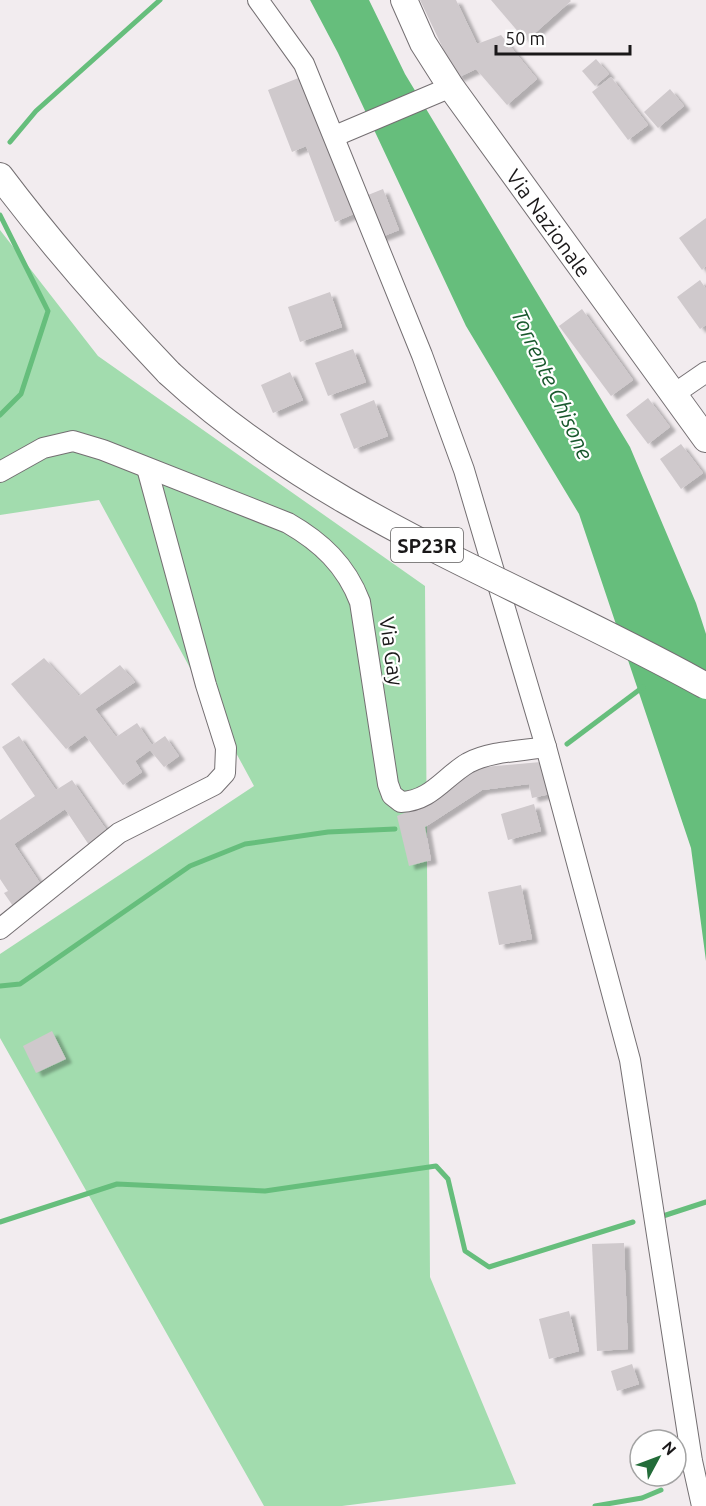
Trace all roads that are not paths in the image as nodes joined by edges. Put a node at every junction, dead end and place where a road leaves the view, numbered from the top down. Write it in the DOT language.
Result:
graph roads {
  1 [pos="258,0"];
  2 [pos="404,0"];
  3 [pos="451,87"];
  4 [pos="335,136"];
  5 [pos="0,176"];
  6 [pos="706,372"];
  7 [pos="674,394"];
  8 [pos="706,439"];
  9 [pos="147,468"];
  10 [pos="0,472"];
  11 [pos="706,686"];
  12 [pos="546,747"];
  13 [pos="0,929"];
  14 [pos="702,1506"];
  1 -- 4 [label="street"];
  2 -- 3 [label="main road, Via Nazionale"];
  3 -- 4 [label="street"];
  3 -- 7 [label="main road, Via Nazionale"];
  4 -- 12 [label="street"];
  5 -- 11 [label="main road, SP23R, bridge"];
  6 -- 7 [label="street"];
  7 -- 8 [label="main road, Via Nazionale"];
  9 -- 10 [label="street, Via Gay"];
  9 -- 12 [label="street, Via Gay"];
  9 -- 13 [label="street"];
  12 -- 14 [label="street"];
}
